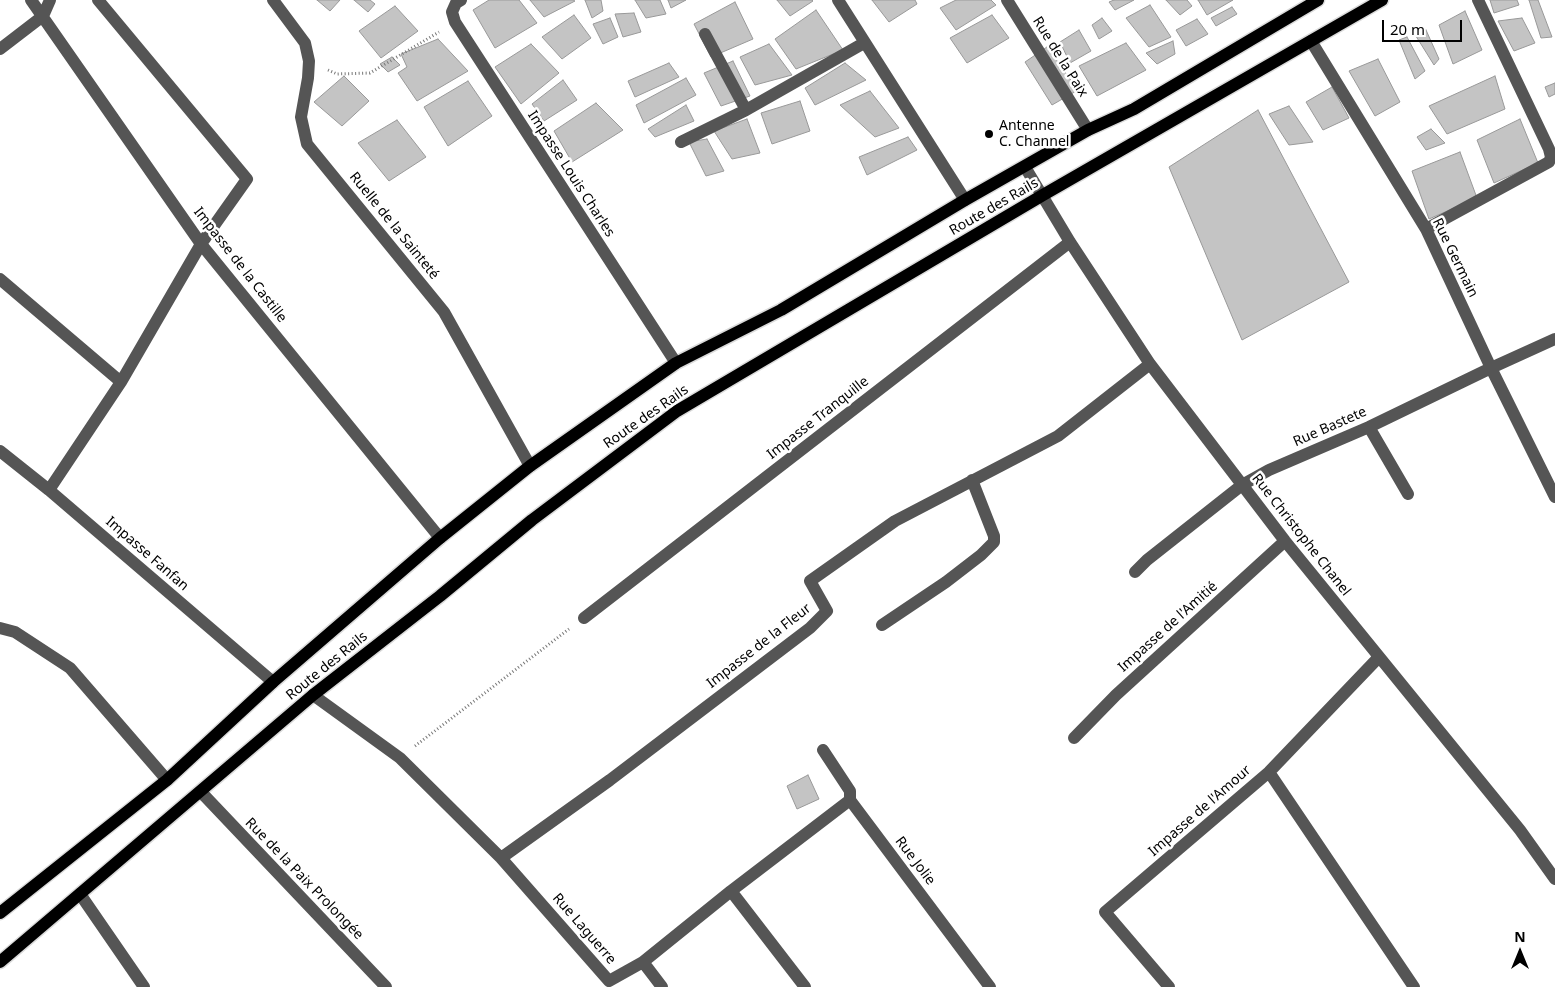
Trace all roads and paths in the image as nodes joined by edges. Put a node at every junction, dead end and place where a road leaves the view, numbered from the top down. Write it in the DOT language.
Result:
graph roads {
  1 [pos="31,0"];
  2 [pos="50,0"];
  3 [pos="98,0"];
  4 [pos="273,0"];
  5 [pos="461,0"];
  6 [pos="838,0"];
  7 [pos="1007,0"];
  8 [pos="1318,0"];
  9 [pos="1382,0"];
  10 [pos="1478,0"];
  11 [pos="43,16"];
  12 [pos="454,22"];
  13 [pos="705,34"];
  14 [pos="1311,41"];
  15 [pos="864,43"];
  16 [pos="0,49"];
  17 [pos="309,61"];
  18 [pos="746,110"];
  19 [pos="1088,130"];
  20 [pos="681,142"];
  21 [pos="1025,166"];
  22 [pos="1043,195"];
  23 [pos="965,200"];
  24 [pos="1426,230"];
  25 [pos="1070,242"];
  26 [pos="201,244"];
  27 [pos="0,280"];
  28 [pos="1555,340"];
  29 [pos="676,363"];
  30 [pos="1150,364"];
  31 [pos="1491,368"];
  32 [pos="121,382"];
  33 [pos="1369,427"];
  34 [pos="0,451"];
  35 [pos="530,466"];
  36 [pos="972,480"];
  37 [pos="1242,485"];
  38 [pos="49,490"];
  39 [pos="1408,494"];
  40 [pos="1555,497"];
  41 [pos="440,538"];
  42 [pos="1285,541"];
  43 [pos="1135,572"];
  44 [pos="584,618"];
  45 [pos="882,625"];
  46 [pos="0,628"];
  47 [pos="1379,657"];
  48 [pos="273,682"];
  49 [pos="313,695"];
  50 [pos="1074,738"];
  51 [pos="823,750"];
  52 [pos="400,758"];
  53 [pos="1268,772"];
  54 [pos="167,780"];
  55 [pos="201,792"];
  56 [pos="850,800"];
  57 [pos="501,858"];
  58 [pos="1555,879"];
  59 [pos="731,891"];
  60 [pos="80,894"];
  61 [pos="0,914"];
  62 [pos="0,962"];
  63 [pos="644,962"];
  64 [pos="606,984"];
  65 [pos="144,987"];
  66 [pos="386,987"];
  67 [pos="662,987"];
  68 [pos="805,987"];
  69 [pos="990,987"];
  70 [pos="1169,987"];
  71 [pos="1414,987"];
  1 -- 11 [label="street, Impasse de la Castille"];
  2 -- 11 [label="street"];
  3 -- 26 [label="street"];
  4 -- 17 [label="street, Ruelle de la Sainteté"];
  5 -- 12 [label="street"];
  6 -- 15 [label="street"];
  7 -- 19 [label="street, Rue de la Paix"];
  8 -- 19 [label="main road, Route des Rails"];
  9 -- 14 [label="main road, Route des Rails"];
  10 -- 24 [label="street"];
  11 -- 16 [label="street"];
  11 -- 26 [label="street, Impasse de la Castille"];
  12 -- 17 [label="path"];
  12 -- 29 [label="street, Impasse Louis Charles"];
  13 -- 18 [label="street"];
  14 -- 22 [label="main road, Route des Rails"];
  14 -- 24 [label="street, Rue Germain"];
  15 -- 18 [label="street"];
  15 -- 23 [label="street"];
  17 -- 35 [label="street, Ruelle de la Sainteté"];
  18 -- 20 [label="street"];
  19 -- 21 [label="main road, Route des Rails"];
  21 -- 22 [label="street, Rue Christophe Chanel"];
  21 -- 23 [label="main road, Route des Rails"];
  22 -- 25 [label="street, Rue Christophe Chanel"];
  22 -- 49 [label="main road, Route des Rails"];
  23 -- 29 [label="main road, Route des Rails"];
  24 -- 31 [label="street, Rue Germain"];
  25 -- 30 [label="street, Rue Christophe Chanel"];
  25 -- 44 [label="street, Impasse Tranquille"];
  26 -- 32 [label="street"];
  26 -- 41 [label="street, Impasse de la Castille"];
  27 -- 32 [label="street"];
  28 -- 31 [label="street, Rue Bastete"];
  29 -- 35 [label="main road, Route des Rails"];
  30 -- 36 [label="street, Impasse de la Fleur"];
  30 -- 37 [label="street, Rue Christophe Chanel"];
  31 -- 33 [label="street, Rue Bastete"];
  31 -- 40 [label="street, Rue Germain"];
  32 -- 38 [label="street"];
  33 -- 37 [label="street, Rue Bastete"];
  33 -- 39 [label="street"];
  34 -- 38 [label="street, Impasse Fanfan"];
  35 -- 41 [label="main road, Route des Rails"];
  36 -- 45 [label="street"];
  36 -- 57 [label="street, Impasse de la Fleur"];
  37 -- 42 [label="street, Rue Christophe Chanel"];
  37 -- 43 [label="street, Rue Bastete"];
  38 -- 48 [label="street, Impasse Fanfan"];
  41 -- 48 [label="main road, Route des Rails"];
  42 -- 47 [label="street, Rue Christophe Chanel"];
  42 -- 50 [label="street, Impasse de l'Amitié"];
  44 -- 52 [label="path"];
  46 -- 54 [label="street"];
  47 -- 53 [label="street, Impasse de l'Amour"];
  47 -- 58 [label="street, Rue Christophe Chanel"];
  48 -- 54 [label="main road, Route des Rails"];
  49 -- 52 [label="street, Rue Laguerre"];
  49 -- 55 [label="main road, Route des Rails"];
  51 -- 56 [label="street, Rue Jolie"];
  52 -- 57 [label="street, Rue Laguerre"];
  53 -- 70 [label="street, Impasse de l'Amour"];
  53 -- 71 [label="street"];
  54 -- 61 [label="main road, Route des Rails"];
  55 -- 60 [label="main road, Route des Rails"];
  55 -- 66 [label="street, Rue de la Paix Prolongée"];
  56 -- 59 [label="street, Rue Laguerre"];
  56 -- 69 [label="street, Rue Jolie"];
  57 -- 64 [label="street, Rue Laguerre"];
  59 -- 63 [label="street, Rue Laguerre"];
  59 -- 68 [label="street"];
  60 -- 62 [label="main road, Route des Rails"];
  60 -- 65 [label="street"];
  63 -- 64 [label="street, Rue Laguerre"];
  63 -- 67 [label="street"];
}
